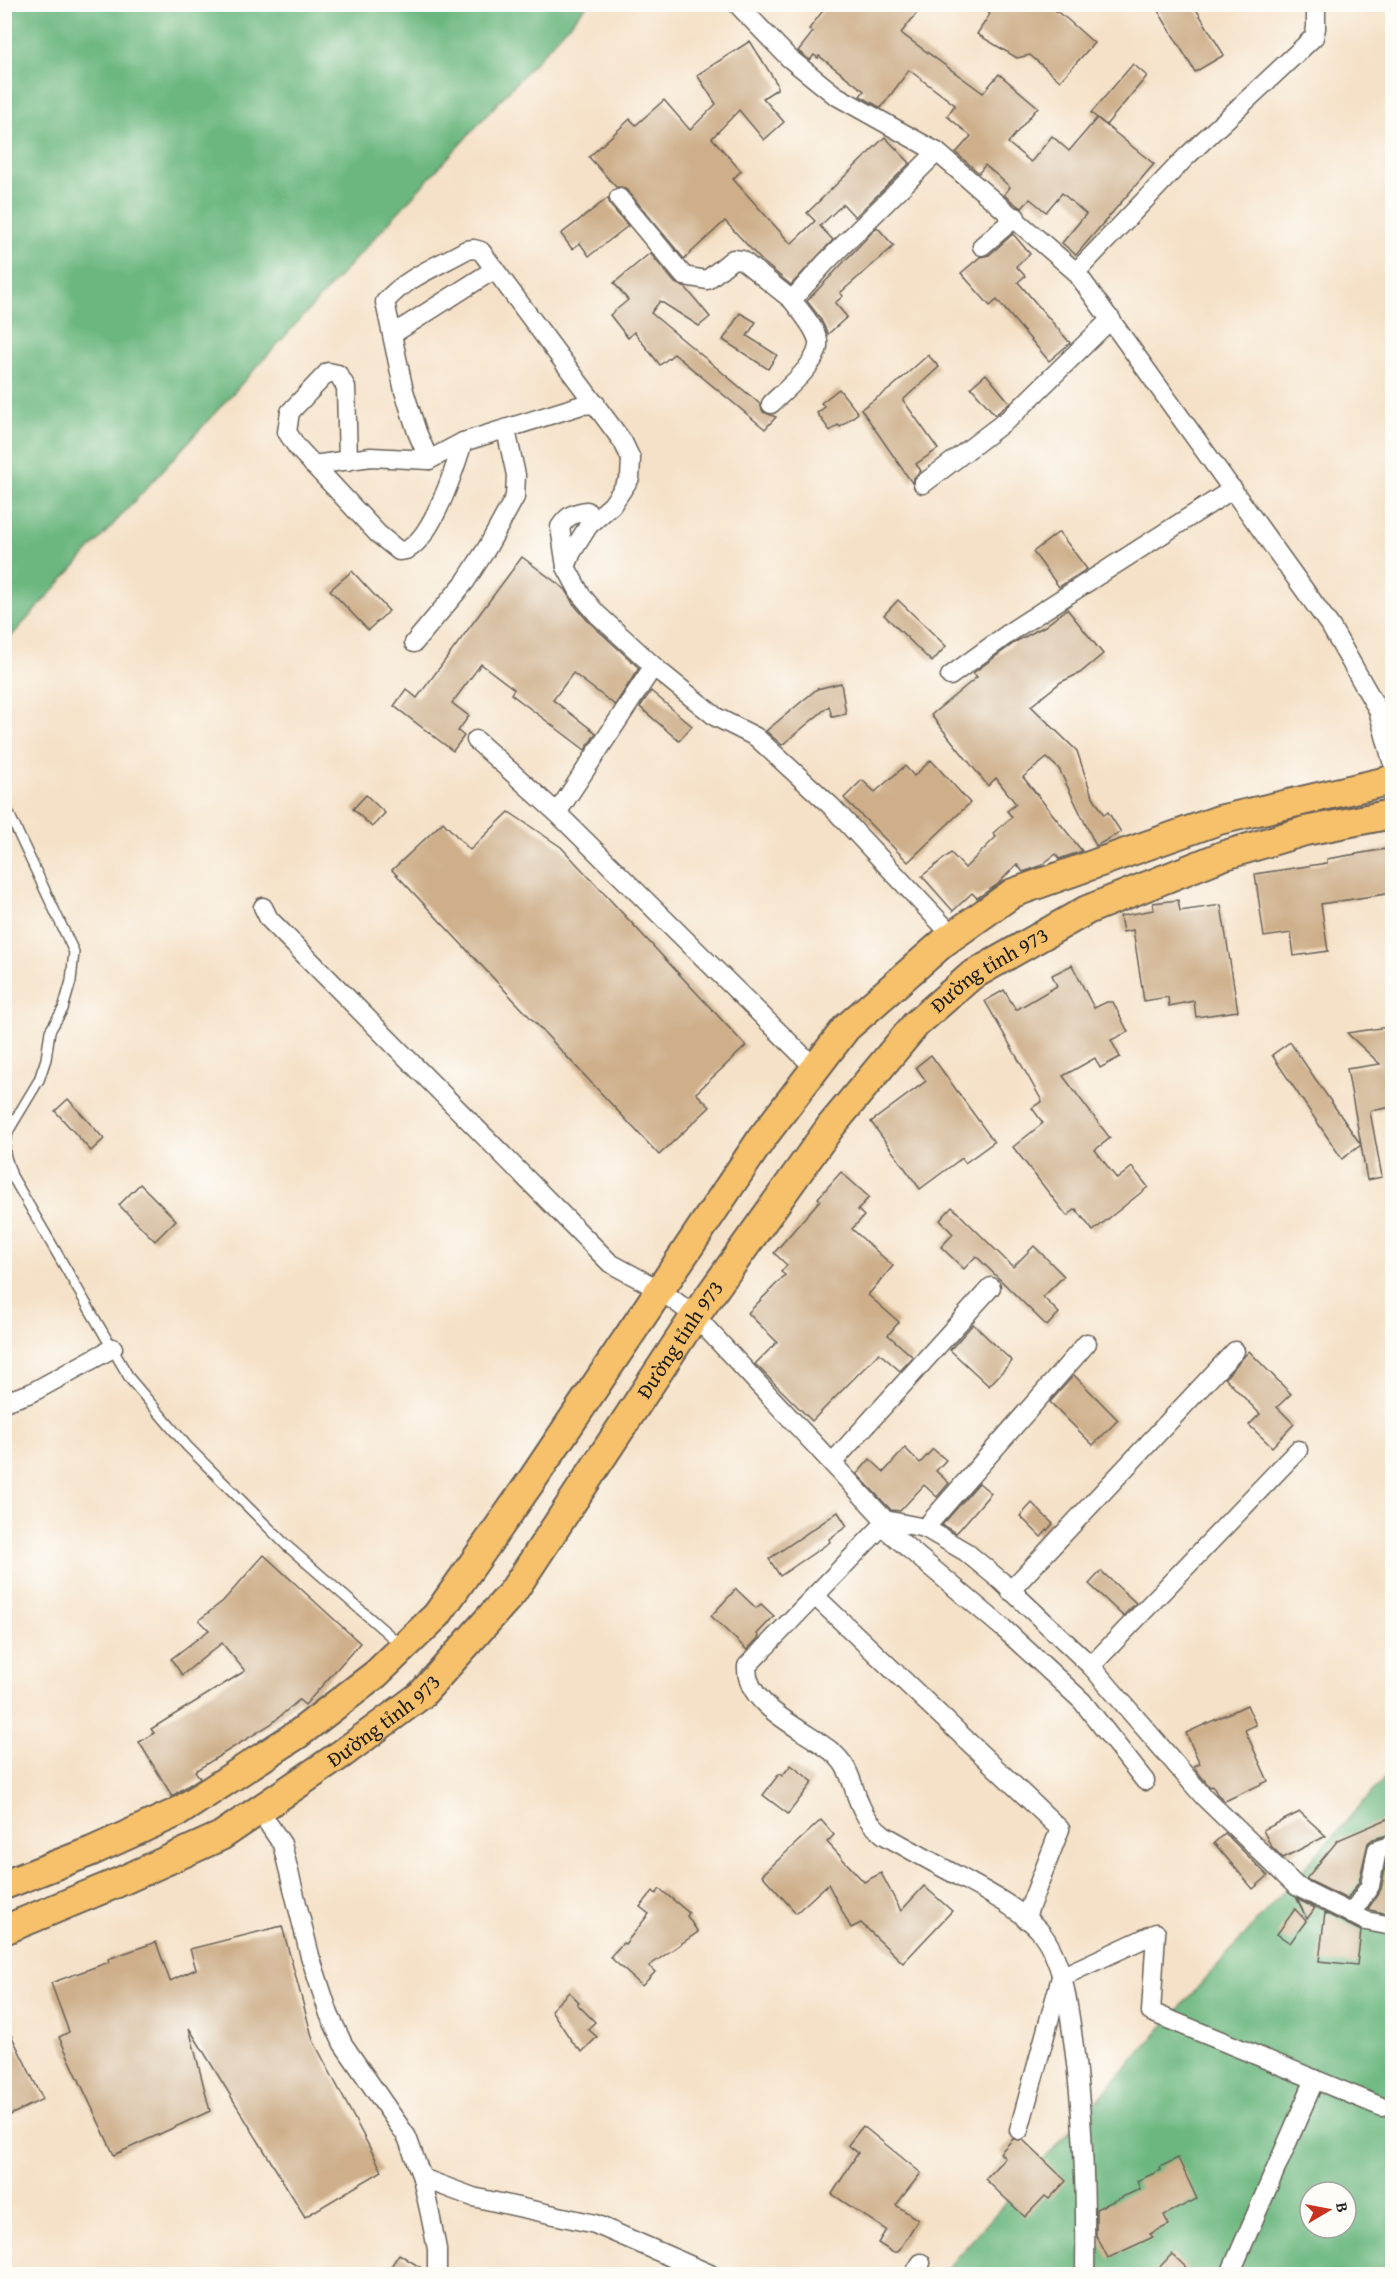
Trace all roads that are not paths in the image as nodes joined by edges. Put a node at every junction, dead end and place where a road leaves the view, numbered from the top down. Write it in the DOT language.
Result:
graph roads {
  1 [pos="737,4"];
  2 [pos="1316,4"];
  3 [pos="937,152"];
  4 [pos="619,198"];
  5 [pos="1016,217"];
  6 [pos="982,246"];
  7 [pos="495,269"];
  8 [pos="1076,272"];
  9 [pos="792,300"];
  10 [pos="1111,319"];
  11 [pos="393,333"];
  12 [pos="596,404"];
  13 [pos="771,404"];
  14 [pos="506,430"];
  15 [pos="463,442"];
  16 [pos="429,460"];
  17 [pos="348,461"];
  18 [pos="313,465"];
  19 [pos="923,484"];
  20 [pos="1233,489"];
  21 [pos="414,643"];
  22 [pos="651,670"];
  23 [pos="950,676"];
  24 [pos="476,740"];
  25 [pos="1392,761"];
  26 [pos="1380,782"];
  27 [pos="4,803"];
  28 [pos="557,813"];
  29 [pos="1383,816"];
  30 [pos="263,907"];
  31 [pos="952,935"];
  32 [pos="816,1068"];
  33 [pos="991,1287"];
  34 [pos="660,1290"];
  35 [pos="695,1316"];
  36 [pos="1087,1343"];
  37 [pos="112,1348"];
  38 [pos="1235,1351"];
  39 [pos="4,1401"];
  40 [pos="1298,1450"];
  41 [pos="832,1463"];
  42 [pos="884,1523"];
  43 [pos="925,1528"];
  44 [pos="1010,1591"];
  45 [pos="815,1596"];
  46 [pos="404,1647"];
  47 [pos="1091,1666"];
  48 [pos="1144,1781"];
  49 [pos="259,1810"];
  50 [pos="1392,1845"];
  51 [pos="4,1885"];
  52 [pos="1351,1914"];
  53 [pos="1025,1919"];
  54 [pos="1392,1926"];
  55 [pos="4,1930"];
  56 [pos="1061,1977"];
  57 [pos="1315,2079"];
  58 [pos="1382,2107"];
  59 [pos="1019,2130"];
  60 [pos="422,2178"];
  61 [pos="437,2274"];
  62 [pos="706,2274"];
  63 [pos="1085,2274"];
  64 [pos="1230,2274"];
  1 -- 3 [label="street"];
  2 -- 8 [label="street"];
  3 -- 5 [label="street"];
  3 -- 9 [label="street"];
  4 -- 9 [label="street"];
  5 -- 6 [label="street"];
  5 -- 8 [label="street"];
  7 -- 11 [label="street"];
  7 -- 11 [label="street"];
  7 -- 12 [label="street"];
  8 -- 10 [label="street"];
  9 -- 13 [label="street"];
  10 -- 19 [label="street"];
  10 -- 20 [label="street"];
  11 -- 16 [label="street"];
  12 -- 14 [label="street"];
  12 -- 31 [label="street"];
  14 -- 15 [label="street"];
  14 -- 21 [label="street"];
  15 -- 16 [label="street"];
  15 -- 18 [label="street"];
  16 -- 17 [label="street"];
  17 -- 18 [label="street"];
  17 -- 18 [label="street"];
  20 -- 23 [label="street"];
  20 -- 25 [label="street"];
  22 -- 28 [label="street"];
  24 -- 28 [label="street"];
  26 -- 29 [label="main road"];
  26 -- 31 [label="main road, Đường tỉnh 973"];
  27 -- 37 [label="lane"];
  28 -- 32 [label="street"];
  29 -- 35 [label="main road, Đường tỉnh 973"];
  30 -- 34 [label="street"];
  31 -- 32 [label="main road, Đường tỉnh 973"];
  32 -- 34 [label="main road, Đường tỉnh 973"];
  33 -- 41 [label="street"];
  34 -- 35 [label="street"];
  34 -- 46 [label="main road, Đường tỉnh 973"];
  35 -- 41 [label="street"];
  35 -- 49 [label="main road, Đường tỉnh 973"];
  36 -- 43 [label="street"];
  37 -- 39 [label="street"];
  37 -- 46 [label="lane"];
  38 -- 44 [label="street"];
  40 -- 47 [label="street"];
  41 -- 42 [label="street"];
  42 -- 43 [label="street"];
  42 -- 45 [label="street"];
  42 -- 48 [label="street"];
  43 -- 44 [label="street"];
  44 -- 47 [label="street"];
  45 -- 53 [label="street"];
  45 -- 53 [label="street"];
  46 -- 51 [label="main road, Đường tỉnh 973"];
  47 -- 52 [label="street"];
  49 -- 55 [label="main road, Đường tỉnh 973"];
  49 -- 60 [label="street"];
  50 -- 52 [label="street"];
  52 -- 54 [label="street"];
  53 -- 56 [label="street"];
  56 -- 57 [label="street"];
  56 -- 59 [label="street"];
  56 -- 63 [label="street"];
  57 -- 58 [label="street"];
  57 -- 64 [label="street"];
  60 -- 61 [label="street"];
  60 -- 62 [label="street"];
}
